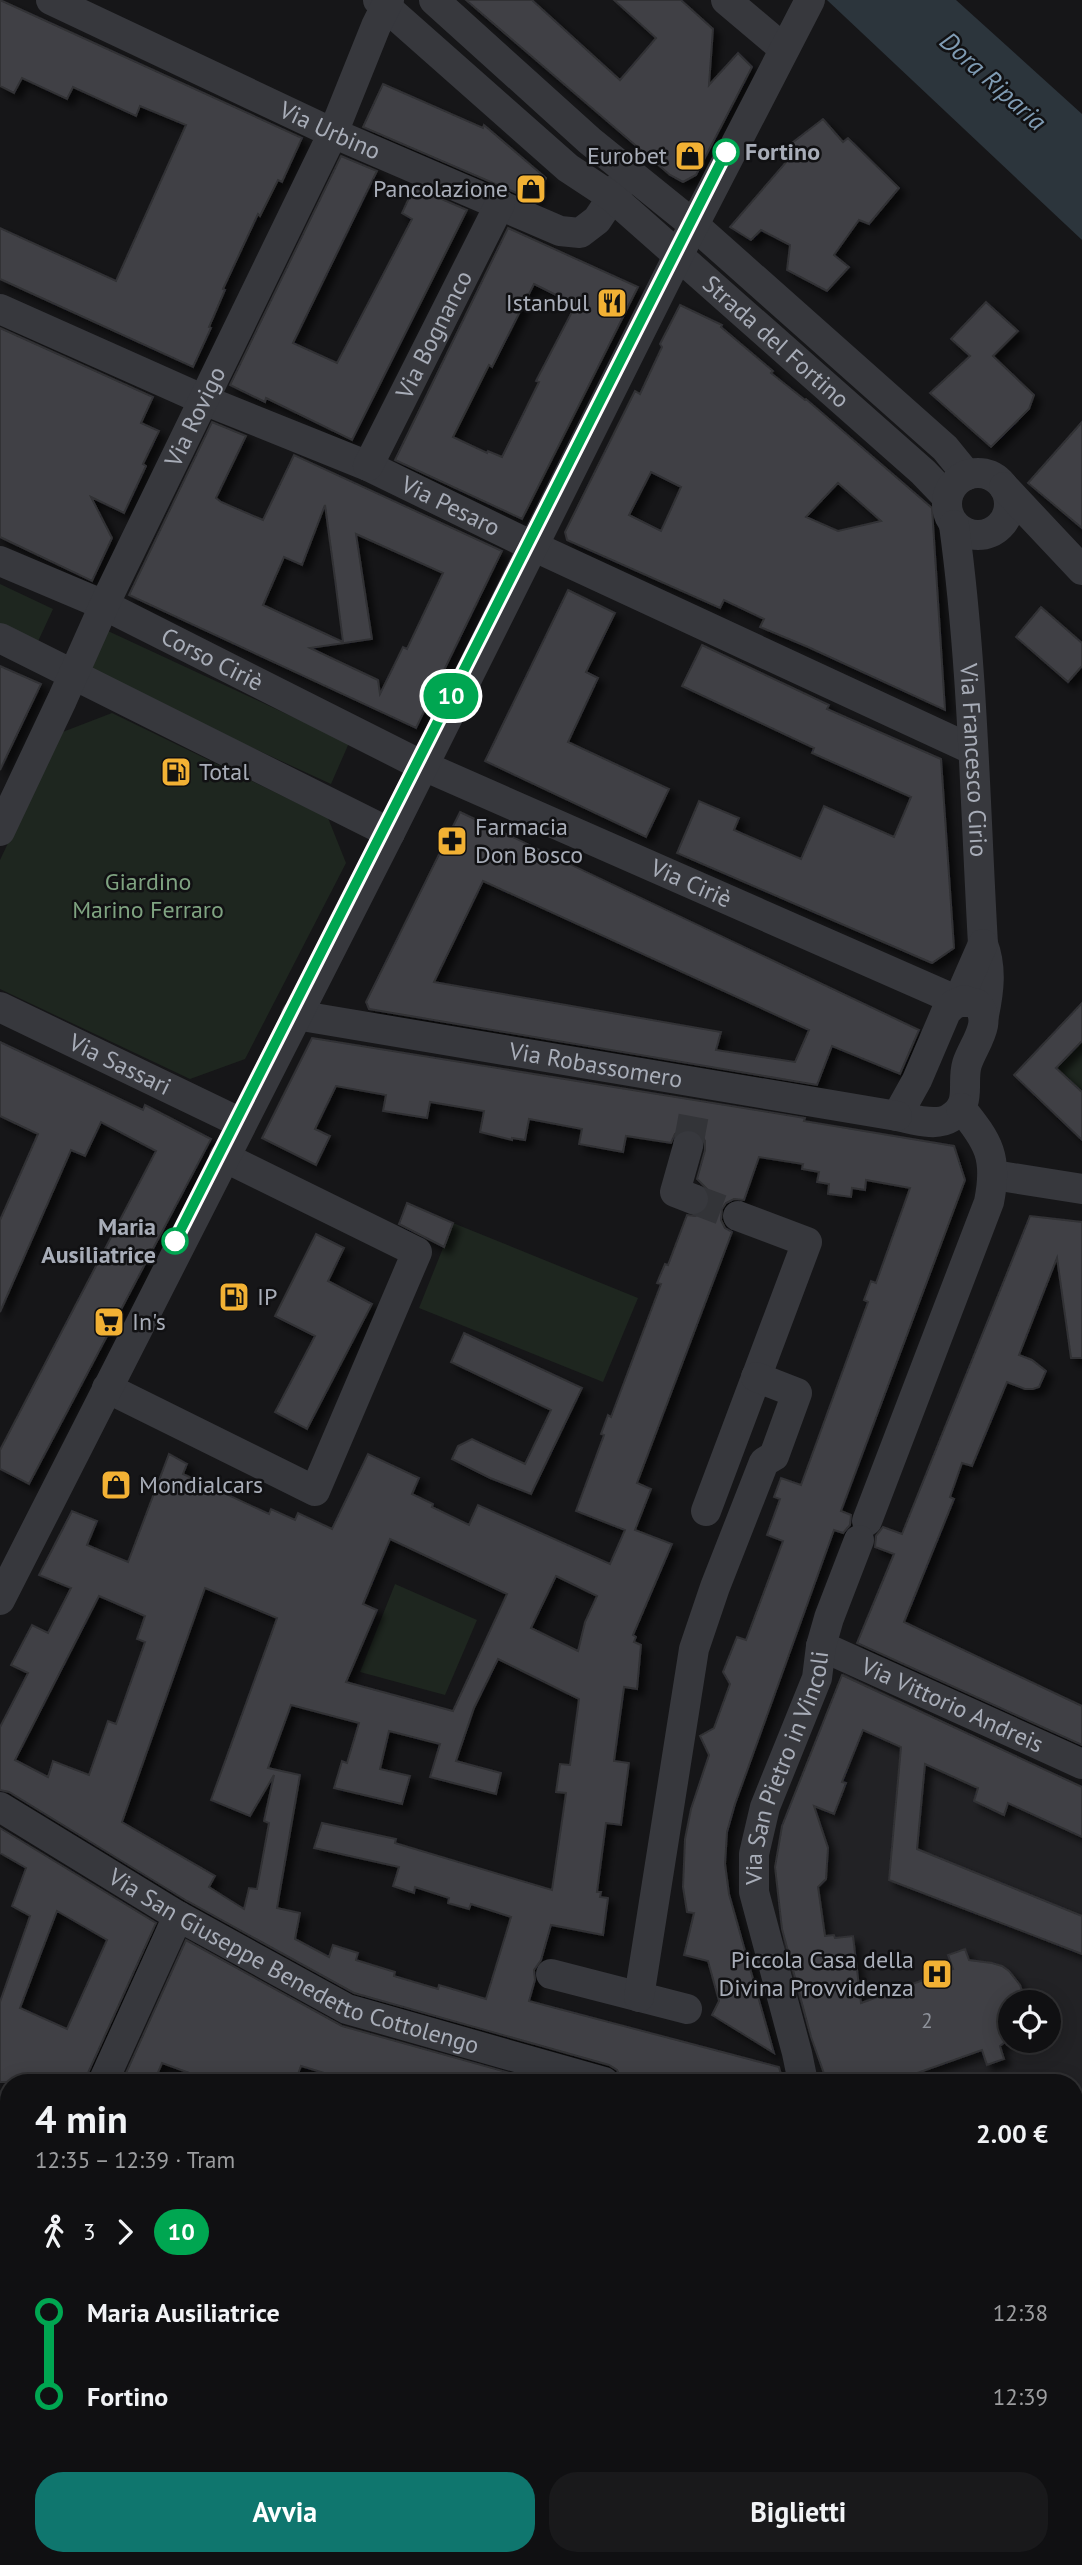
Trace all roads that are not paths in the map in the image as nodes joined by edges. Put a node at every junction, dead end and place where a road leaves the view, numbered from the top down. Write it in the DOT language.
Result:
graph roads {
  1 [pos="51,0"];
  2 [pos="434,0"];
  3 [pos="726,0"];
  4 [pos="384,2"];
  5 [pos="806,8"];
  6 [pos="784,49"];
  7 [pos="334,133"];
  8 [pos="630,172"];
  9 [pos="612,197"];
  10 [pos="500,204"];
  11 [pos="694,225"];
  12 [pos="677,257"];
  13 [pos="0,309"];
  14 [pos="204,400"];
  15 [pos="368,466"];
  16 [pos="1004,488"];
  17 [pos="956,499"];
  18 [pos="987,534"];
  19 [pos="1049,535"];
  20 [pos="534,546"];
  21 [pos="0,561"];
  22 [pos="1082,570"];
  23 [pos="961,576"];
  24 [pos="104,605"];
  25 [pos="0,638"];
  26 [pos="74,673"];
  27 [pos="972,750"];
  28 [pos="423,766"];
  29 [pos="0,831"];
  30 [pos="390,833"];
  31 [pos="0,1007"];
  32 [pos="971,1008"];
  33 [pos="296,1015"];
  34 [pos="961,1108"];
  35 [pos="897,1116"];
  36 [pos="242,1122"];
  37 [pos="688,1146"];
  38 [pos="224,1157"];
  39 [pos="994,1175"];
  40 [pos="1082,1189"];
  41 [pos="693,1199"];
  42 [pos="738,1216"];
  43 [pos="756,1377"];
  44 [pos="107,1388"];
  45 [pos="706,1511"];
  46 [pos="0,1600"];
  47 [pos="821,1646"];
  48 [pos="1082,1765"];
  49 [pos="0,1807"];
  50 [pos="178,1916"];
  51 [pos="551,1974"];
  52 [pos="639,1997"];
  53 [pos="687,2009"];
  54 [pos="107,2074"];
  55 [pos="576,2074"];
  56 [pos="801,2074"];
  1 -- 7 [label="street, Via Urbino"];
  2 -- 8 [label="street, Strada del Fortino"];
  3 -- 6 [label="street"];
  4 -- 7 [label="street, Via Rovigo"];
  4 -- 9 [label="street, Strada del Fortino"];
  5 -- 6 [label="street"];
  6 -- 11 [label="street"];
  7 -- 10 [label="street, Via Urbino"];
  7 -- 14 [label="street, Via Rovigo"];
  8 -- 9 [label="street, Via Urbino"];
  8 -- 11 [label="street, Strada del Fortino"];
  9 -- 10 [label="street, Via Urbino"];
  9 -- 12 [label="street, Strada del Fortino"];
  10 -- 15 [label="street, Via Bognanco"];
  11 -- 12 [label="street"];
  11 -- 17 [label="street, Strada del Fortino"];
  12 -- 17 [label="street, Strada del Fortino"];
  12 -- 20 [label="street"];
  13 -- 14 [label="street, Via Pesaro"];
  14 -- 15 [label="street, Via Pesaro"];
  14 -- 24 [label="street, Via Rovigo"];
  15 -- 20 [label="street, Via Pesaro"];
  16 -- 17 [label="street"];
  16 -- 18 [label="street"];
  16 -- 19 [label="street"];
  17 -- 18 [label="street"];
  17 -- 23 [label="street, Via Francesco Cirio"];
  18 -- 19 [label="street"];
  18 -- 23 [label="street"];
  19 -- 22 [label="street"];
  20 -- 27 [label="street, Via Pesaro"];
  20 -- 28 [label="street"];
  21 -- 24 [label="street, Corso Ciriè"];
  23 -- 27 [label="street, Via Francesco Cirio"];
  24 -- 26 [label="street, Via Rovigo"];
  24 -- 28 [label="street, Corso Ciriè"];
  25 -- 26 [label="street"];
  26 -- 29 [label="street, Via Rovigo"];
  26 -- 30 [label="street"];
  27 -- 32 [label="street, Via Francesco Cirio"];
  28 -- 30 [label="street"];
  28 -- 32 [label="street, Via Ciriè"];
  30 -- 33 [label="street"];
  31 -- 36 [label="street, Via Sassari"];
  32 -- 34 [label="street"];
  32 -- 35 [label="street"];
  33 -- 35 [label="street, Via Robassomero"];
  33 -- 36 [label="street"];
  34 -- 35 [label="street, Via Robassomero"];
  34 -- 39 [label="street, Via San Pietro in Vincoli"];
  36 -- 38 [label="street"];
  37 -- 41 [label="street"];
  38 -- 44 [label="street"];
  38 -- 44 [label="street"];
  39 -- 40 [label="street"];
  39 -- 47 [label="street, Via San Pietro in Vincoli"];
  42 -- 43 [label="street"];
  43 -- 45 [label="street"];
  43 -- 52 [label="street"];
  44 -- 46 [label="street"];
  47 -- 48 [label="street, Via Vittorio Andreis"];
  47 -- 56 [label="street, Via San Pietro in Vincoli"];
  49 -- 50 [label="street, Via San Giuseppe Benedetto Cottolengo"];
  50 -- 54 [label="street"];
  50 -- 55 [label="street, Via San Giuseppe Benedetto Cottolengo"];
  51 -- 52 [label="street"];
  52 -- 53 [label="street"];
}
